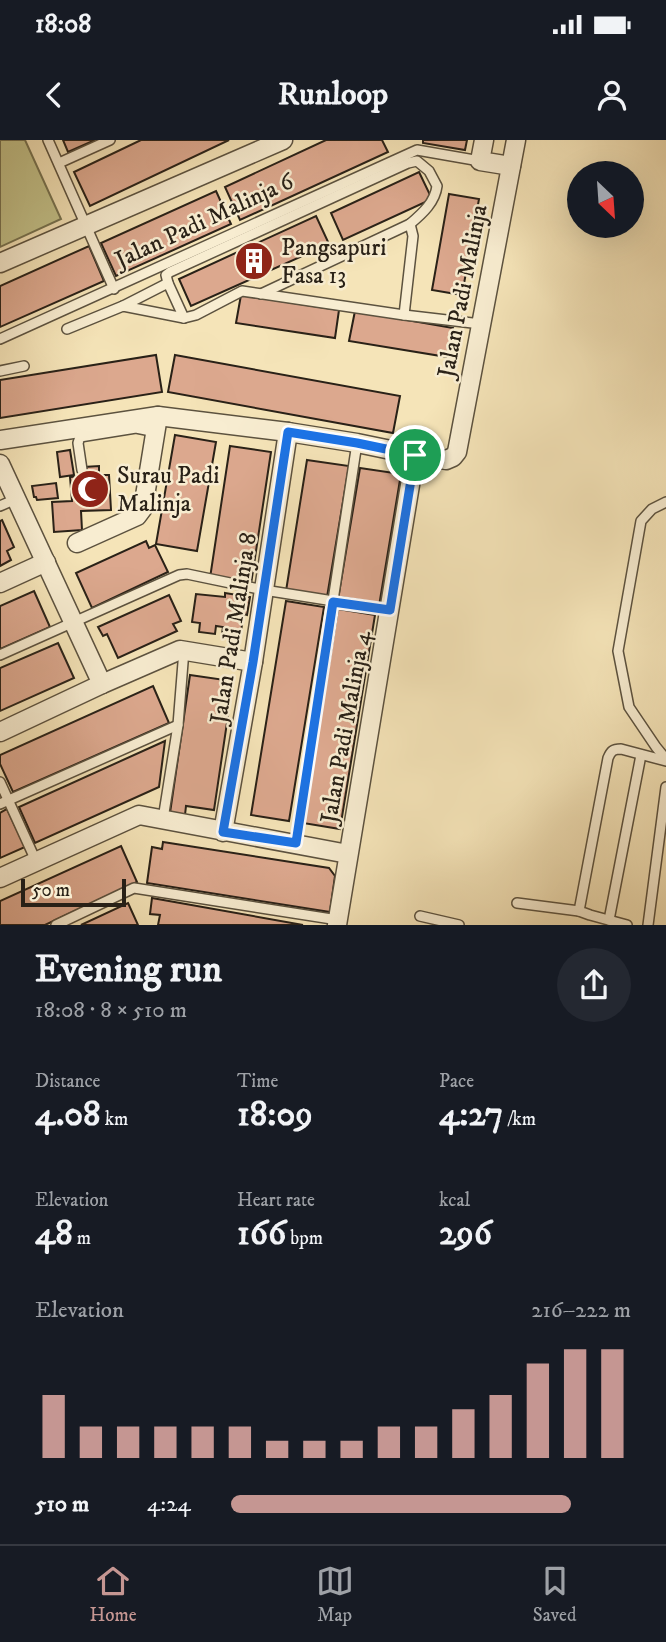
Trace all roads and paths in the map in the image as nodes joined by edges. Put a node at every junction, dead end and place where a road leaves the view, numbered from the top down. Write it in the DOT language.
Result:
graph roads {
  1 [pos="48,140"];
  2 [pos="110,140"];
  3 [pos="283,140"];
  4 [pos="484,140"];
  5 [pos="516,140"];
  6 [pos="418,145"];
  7 [pos="480,161"];
  8 [pos="59,163"];
  9 [pos="511,166"];
  10 [pos="410,224"];
  11 [pos="87,226"];
  12 [pos="0,263"];
  13 [pos="168,284"];
  14 [pos="114,289"];
  15 [pos="261,294"];
  16 [pos="122,306"];
  17 [pos="404,315"];
  18 [pos="184,318"];
  19 [pos="481,324"];
  20 [pos="67,329"];
  21 [pos="0,339"];
  22 [pos="24,366"];
  23 [pos="0,372"];
  24 [pos="157,424"];
  25 [pos="288,432"];
  26 [pos="0,440"];
  27 [pos="357,443"];
  28 [pos="415,455"];
  29 [pos="0,464"];
  30 [pos="82,470"];
  31 [pos="666,502"];
  32 [pos="8,503"];
  33 [pos="77,543"];
  34 [pos="46,562"];
  35 [pos="0,583"];
  36 [pos="264,590"];
  37 [pos="333,602"];
  38 [pos="390,610"];
  39 [pos="73,622"];
  40 [pos="184,650"];
  41 [pos="0,655"];
  42 [pos="253,662"];
  43 [pos="102,684"];
  44 [pos="178,724"];
  45 [pos="0,732"];
  46 [pos="642,755"];
  47 [pos="666,760"];
  48 [pos="0,782"];
  49 [pos="666,786"];
  50 [pos="4,802"];
  51 [pos="163,819"];
  52 [pos="223,832"];
  53 [pos="296,843"];
  54 [pos="348,854"];
  55 [pos="36,861"];
  56 [pos="0,878"];
  57 [pos="517,903"];
  58 [pos="579,911"];
  59 [pos="420,916"];
  60 [pos="609,920"];
  61 [pos="338,922"];
  62 [pos="56,925"];
  63 [pos="459,925"];
  64 [pos="627,925"];
  65 [pos="648,925"];
  1 -- 8 [label="lane"];
  2 -- 8 [label="lane"];
  3 -- 11 [label="street"];
  4 -- 7 [label="street"];
  5 -- 9 [label="street, Jalan Padi Malinja"];
  6 -- 7 [label="lane, Jalan Padi Malinja 6"];
  6 -- 14 [label="lane, Jalan Padi Malinja 6"];
  7 -- 9 [label="street, Jalan Padi Malinja 6"];
  8 -- 11 [label="lane"];
  9 -- 19 [label="street, Jalan Padi Malinja"];
  10 -- 13 [label="lane"];
  10 -- 15 [label="lane"];
  10 -- 17 [label="lane"];
  11 -- 12 [label="street"];
  11 -- 14 [label="lane"];
  13 -- 16 [label="lane"];
  13 -- 18 [label="lane"];
  14 -- 21 [label="lane, Jalan Padi Malinja 6"];
  15 -- 17 [label="lane"];
  15 -- 18 [label="lane"];
  16 -- 18 [label="lane"];
  16 -- 20 [label="lane"];
  17 -- 19 [label="lane"];
  19 -- 28 [label="street, Jalan Padi Malinja"];
  22 -- 23 [label="lane"];
  24 -- 25 [label="street"];
  24 -- 26 [label="street"];
  24 -- 30 [label="lane"];
  24 -- 33 [label="street"];
  25 -- 27 [label="street"];
  25 -- 36 [label="street, Jalan Padi Malinja 8"];
  27 -- 28 [label="street"];
  27 -- 37 [label="lane"];
  28 -- 38 [label="street, Jalan Padi Malinja 4"];
  29 -- 32 [label="street"];
  31 -- 47 [label="lane"];
  32 -- 34 [label="street"];
  34 -- 35 [label="street"];
  34 -- 39 [label="street"];
  36 -- 37 [label="lane"];
  36 -- 39 [label="lane"];
  36 -- 42 [label="street, Jalan Padi Malinja 8"];
  37 -- 38 [label="lane"];
  37 -- 53 [label="lane"];
  38 -- 54 [label="street, Jalan Padi Malinja 4"];
  39 -- 41 [label="lane"];
  39 -- 43 [label="street"];
  40 -- 42 [label="street"];
  40 -- 43 [label="street"];
  40 -- 44 [label="lane"];
  42 -- 52 [label="street, Jalan Padi Malinja 8"];
  43 -- 45 [label="street"];
  44 -- 50 [label="lane"];
  44 -- 51 [label="lane"];
  46 -- 47 [label="lane"];
  46 -- 58 [label="lane"];
  46 -- 60 [label="lane"];
  48 -- 50 [label="lane"];
  49 -- 65 [label="lane"];
  50 -- 55 [label="lane"];
  51 -- 52 [label="street"];
  51 -- 55 [label="street"];
  52 -- 53 [label="street"];
  53 -- 54 [label="street"];
  54 -- 61 [label="street, Jalan Padi Malinja 4"];
  55 -- 56 [label="street"];
  57 -- 58 [label="lane"];
  58 -- 60 [label="lane"];
  59 -- 63 [label="lane"];
  60 -- 64 [label="lane"];
  61 -- 62 [label="lane"];
}
